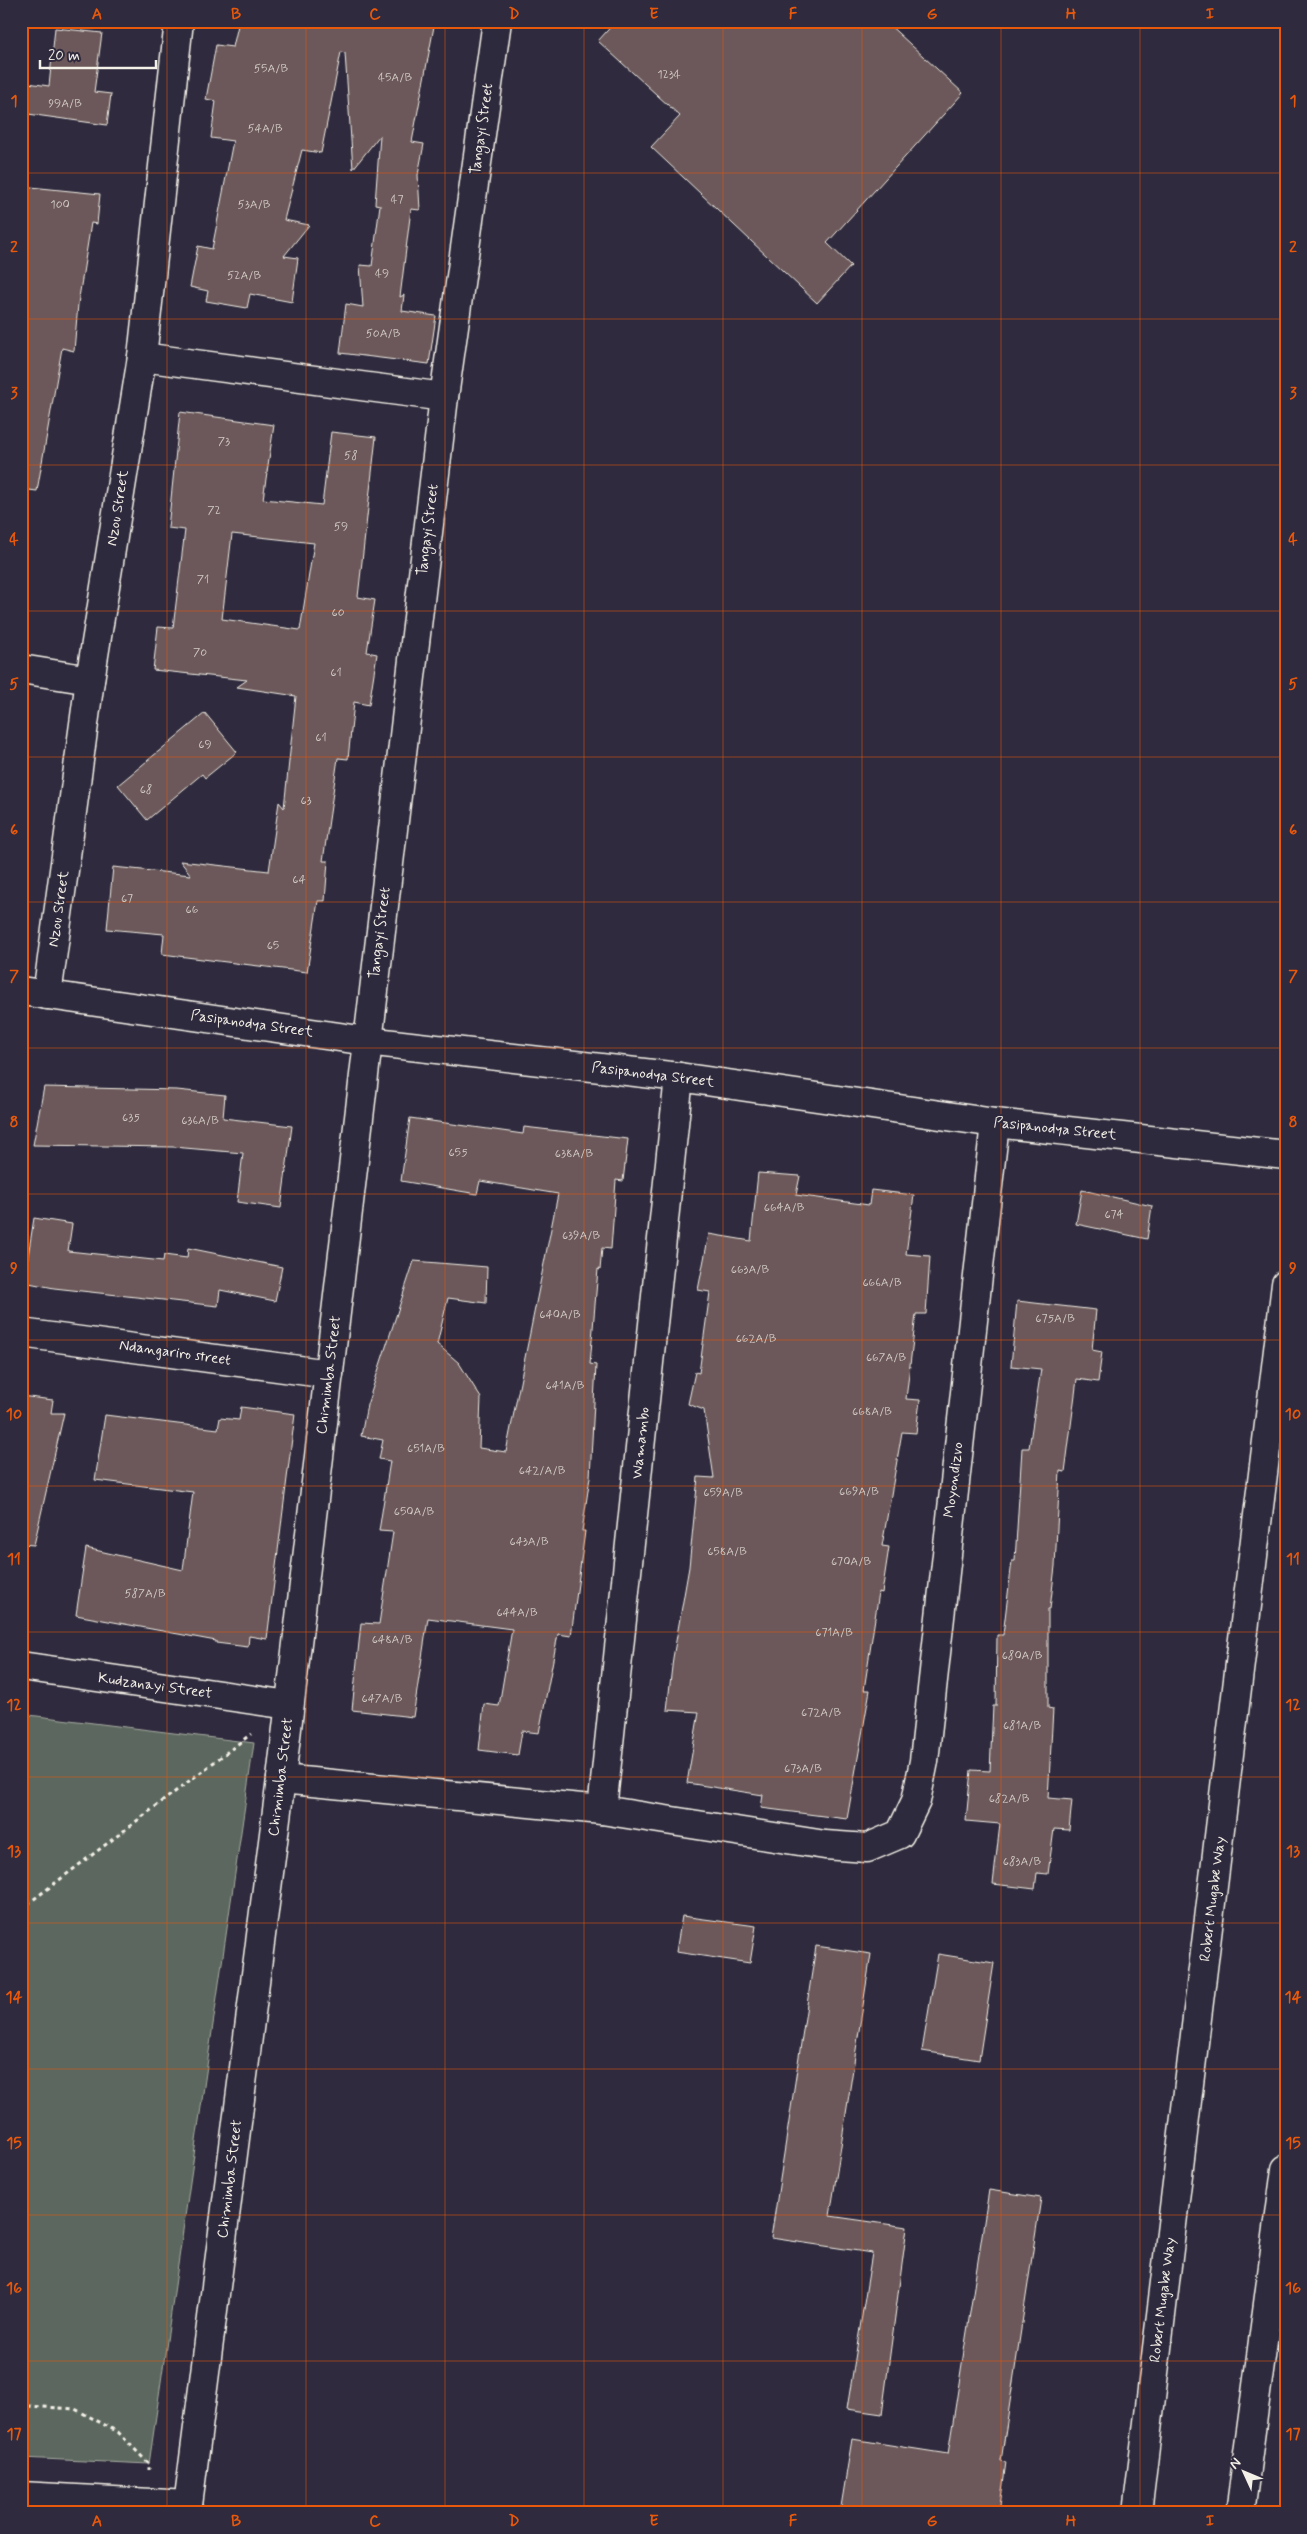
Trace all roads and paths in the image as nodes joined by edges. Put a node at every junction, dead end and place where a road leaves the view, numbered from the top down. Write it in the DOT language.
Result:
graph roads {
  1 [pos="180,21"];
  2 [pos="498,21"];
  3 [pos="142,357"];
  4 [pos="444,397"];
  5 [pos="21,670"];
  6 [pos="90,680"];
  7 [pos="34,993"];
  8 [pos="366,1041"];
  9 [pos="679,1077"];
  10 [pos="995,1123"];
  11 [pos="1286,1155"];
  12 [pos="1286,1284"];
  13 [pos="21,1333"];
  14 [pos="329,1374"];
  15 [pos="21,1666"];
  16 [pos="289,1705"];
  17 [pos="281,1780"];
  18 [pos="602,1810"];
  19 [pos="21,1909"];
  20 [pos="1286,2169"];
  21 [pos="21,2402"];
  22 [pos="21,2496"];
  23 [pos="148,2502"];
  24 [pos="187,2509"];
  25 [pos="1137,2513"];
  26 [pos="1240,2513"];
  1 -- 3 [label="street, Nzou Street"];
  2 -- 4 [label="street, Tangayi Street"];
  3 -- 4 [label="street"];
  3 -- 6 [label="street, Nzou Street"];
  4 -- 8 [label="street, Tangayi Street"];
  5 -- 6 [label="street"];
  6 -- 7 [label="street, Nzou Street"];
  7 -- 8 [label="street, Pasipanodya Street"];
  8 -- 9 [label="street, Pasipanodya Street"];
  8 -- 14 [label="street, Chimimba Street"];
  9 -- 10 [label="street, Pasipanodya Street"];
  9 -- 18 [label="street, Wamambo"];
  10 -- 11 [label="street, Pasipanodya Street"];
  10 -- 18 [label="street, Moyondizvo"];
  12 -- 25 [label="street, Robert Mugabe Way"];
  13 -- 14 [label="street, Ndangariro street"];
  14 -- 16 [label="street, Chimimba Street"];
  15 -- 16 [label="street, Kudzanayi Street"];
  16 -- 17 [label="street, Chimimba Street"];
  16 -- 19 [label="path"];
  17 -- 18 [label="street"];
  17 -- 24 [label="street, Chimimba Street"];
  20 -- 26 [label="street"];
  21 -- 23 [label="path"];
  22 -- 23 [label="street"];
  23 -- 24 [label="street"];
}
